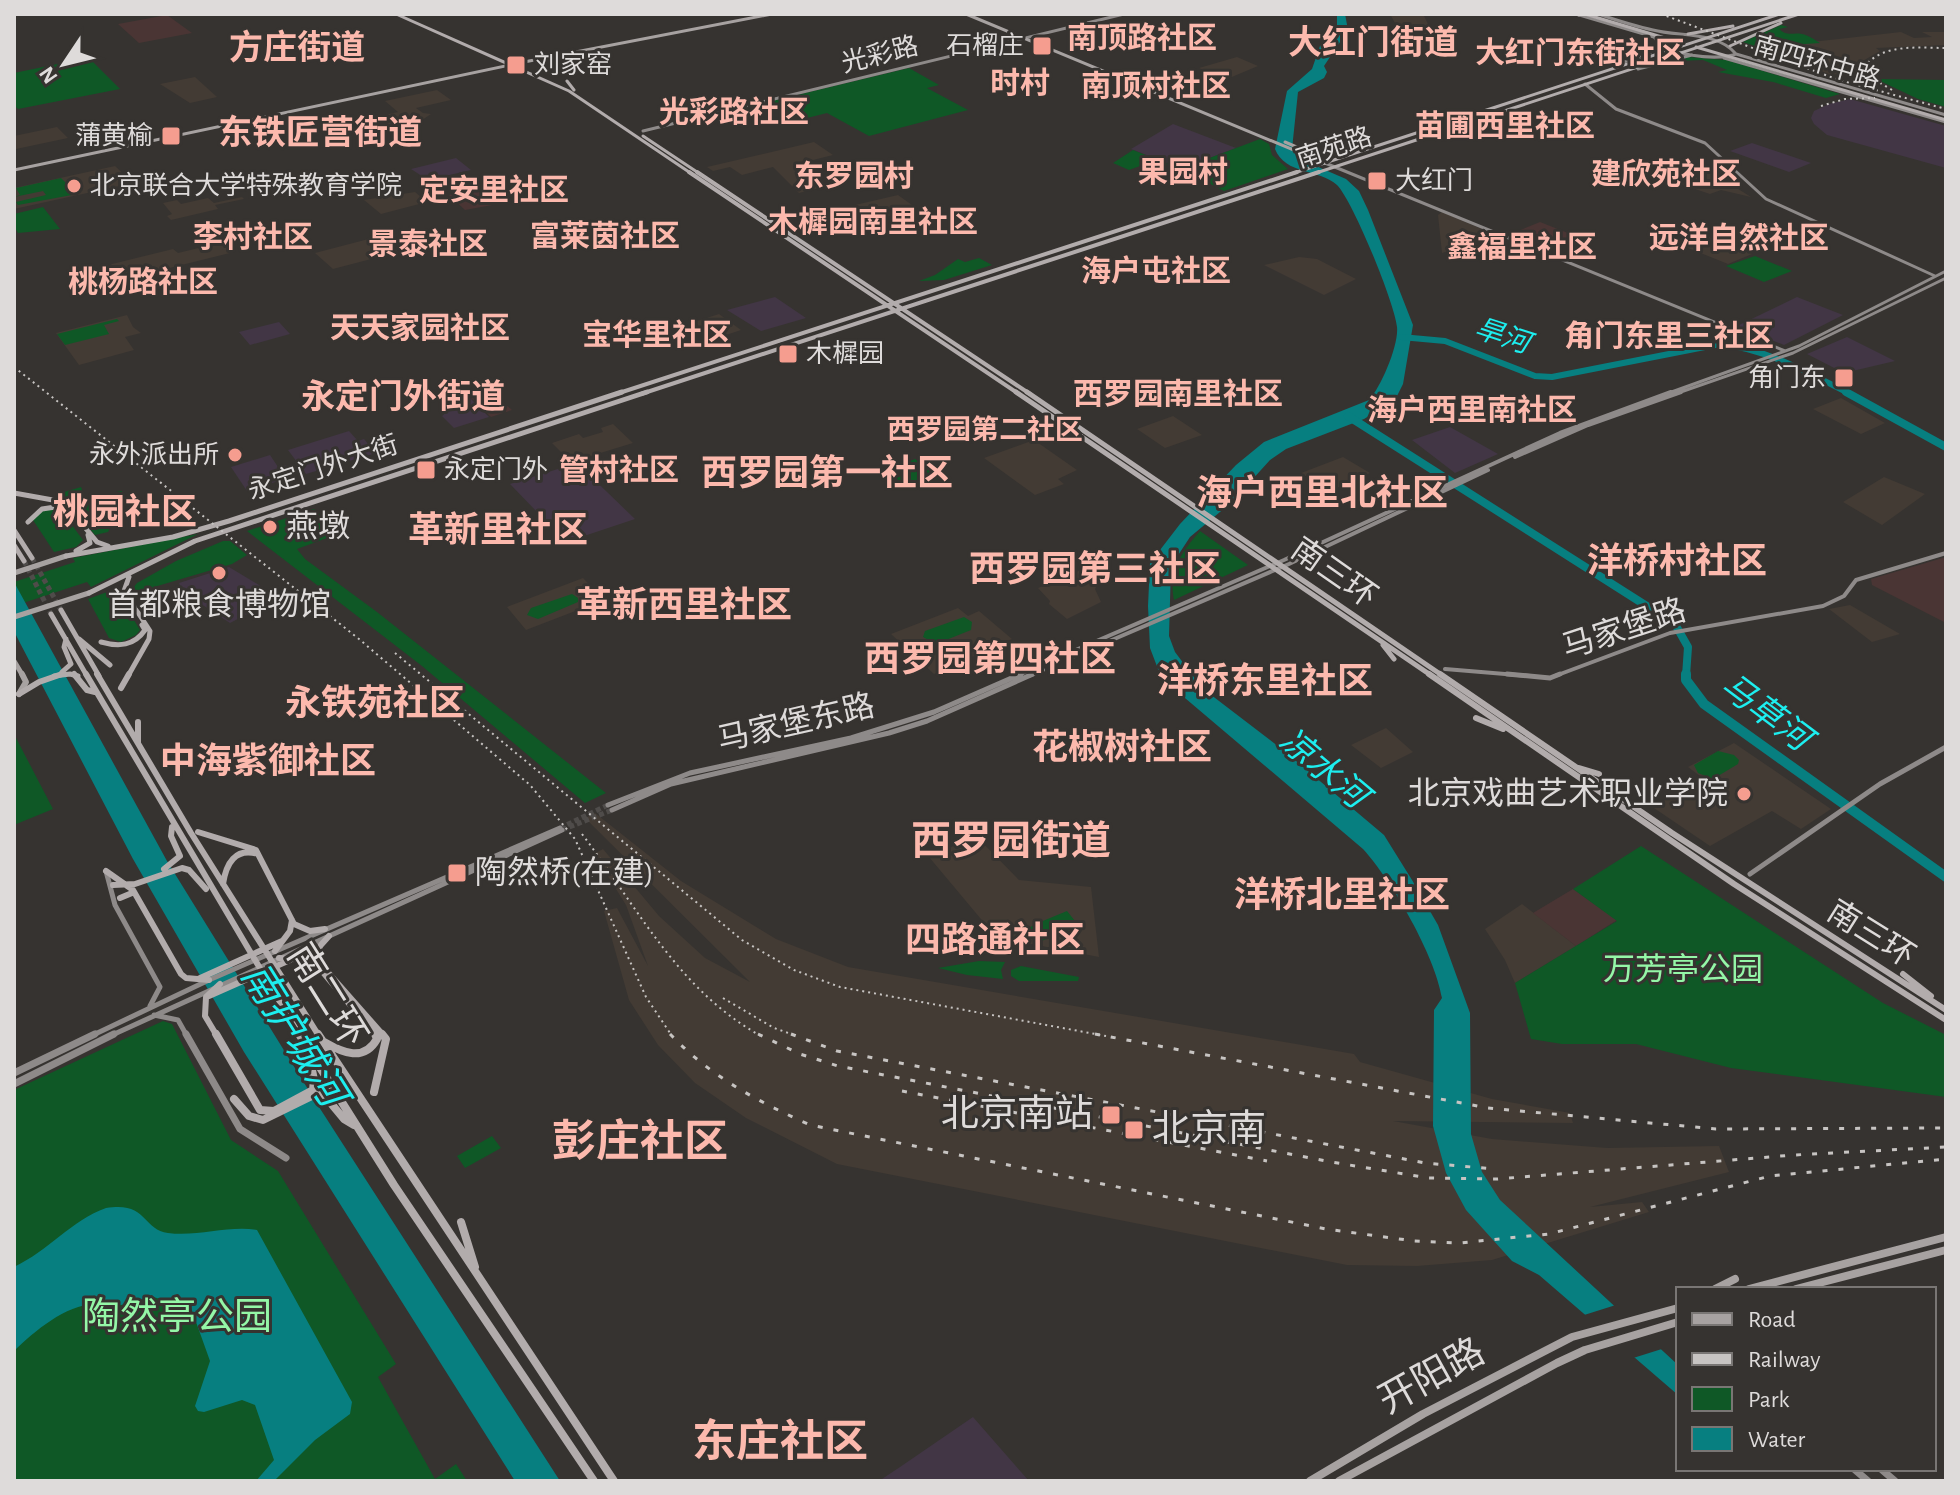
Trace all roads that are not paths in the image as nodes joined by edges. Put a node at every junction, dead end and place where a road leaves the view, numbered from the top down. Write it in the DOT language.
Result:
graph roads {
  1 [pos="396,14"];
  2 [pos="402,14"];
  3 [pos="763,14"];
  4 [pos="772,14"];
  5 [pos="968,14"];
  6 [pos="1116,14"];
  7 [pos="1124,14"];
  8 [pos="1577,14"];
  9 [pos="1585,14"];
  10 [pos="1592,14"];
  11 [pos="1777,14"];
  12 [pos="1800,14"];
  13 [pos="1600,16"];
  14 [pos="670,32"];
  15 [pos="655,33"];
  16 [pos="1663,33"];
  17 [pos="1688,34"];
  18 [pos="434,35"];
  19 [pos="454,37"];
  20 [pos="1654,37"];
  21 [pos="1023,38"];
  22 [pos="461,43"];
  23 [pos="607,43"];
  24 [pos="1730,46"];
  25 [pos="593,47"];
  26 [pos="457,48"];
  27 [pos="472,49"];
  28 [pos="1665,49"];
  29 [pos="1736,54"];
  30 [pos="1697,55"];
  31 [pos="1724,58"];
  32 [pos="522,61"];
  33 [pos="1618,64"];
  34 [pos="502,65"];
  35 [pos="1764,66"];
  36 [pos="1638,69"];
  37 [pos="1619,72"];
  38 [pos="549,80"];
  39 [pos="567,81"];
  40 [pos="1835,83"];
  41 [pos="1584,84"];
  42 [pos="571,90"];
  43 [pos="1841,92"];
  44 [pos="1868,95"];
  45 [pos="1876,100"];
  46 [pos="589,105"];
  47 [pos="600,117"];
  48 [pos="1946,118"];
  49 [pos="614,119"];
  50 [pos="1428,129"];
  51 [pos="642,130"];
  52 [pos="1417,132"];
  53 [pos="1438,132"];
  54 [pos="1427,136"];
  55 [pos="654,145"];
  56 [pos="88,151"];
  57 [pos="672,151"];
  58 [pos="652,152"];
  59 [pos="1304,152"];
  60 [pos="79,154"];
  61 [pos="1324,162"];
  62 [pos="1338,165"];
  63 [pos="682,167"];
  64 [pos="690,167"];
  65 [pos="14,169"];
  66 [pos="1259,182"];
  67 [pos="1265,182"];
  68 [pos="1289,184"];
  69 [pos="1279,185"];
  70 [pos="745,204"];
  71 [pos="738,206"];
  72 [pos="1169,211"];
  73 [pos="1179,211"];
  74 [pos="766,213"];
  75 [pos="1150,217"];
  76 [pos="1162,217"];
  77 [pos="751,219"];
  78 [pos="1091,237"];
  79 [pos="1081,243"];
  80 [pos="1060,250"];
  81 [pos="801,251"];
  82 [pos="1047,251"];
  83 [pos="828,254"];
  84 [pos="822,261"];
  85 [pos="836,265"];
  86 [pos="1946,271"];
  87 [pos="1935,277"];
  88 [pos="975,278"];
  89 [pos="1946,278"];
  90 [pos="987,281"];
  91 [pos="947,283"];
  92 [pos="972,289"];
  93 [pos="908,298"];
  94 [pos="880,317"];
  95 [pos="788,347"];
  96 [pos="1785,353"];
  97 [pos="768,358"];
  98 [pos="749,363"];
  99 [pos="727,367"];
  100 [pos="1013,382"];
  101 [pos="1004,383"];
  102 [pos="1009,393"];
  103 [pos="1042,397"];
  104 [pos="1056,412"];
  105 [pos="577,419"];
  106 [pos="545,426"];
  107 [pos="508,442"];
  108 [pos="491,444"];
  109 [pos="1121,457"];
  110 [pos="385,465"];
  111 [pos="1119,469"];
  112 [pos="1149,469"];
  113 [pos="380,470"];
  114 [pos="1462,480"];
  115 [pos="1149,482"];
  116 [pos="374,486"];
  117 [pos="350,490"];
  118 [pos="14,493"];
  119 [pos="1186,504"];
  120 [pos="28,522"];
  121 [pos="14,530"];
  122 [pos="14,545"];
  123 [pos="112,546"];
  124 [pos="1946,553"];
  125 [pos="66,556"];
  126 [pos="32,558"];
  127 [pos="24,561"];
  128 [pos="14,573"];
  129 [pos="133,574"];
  130 [pos="89,593"];
  131 [pos="1321,597"];
  132 [pos="61,610"];
  133 [pos="51,614"];
  134 [pos="14,617"];
  135 [pos="76,636"];
  136 [pos="66,639"];
  137 [pos="1378,639"];
  138 [pos="101,642"];
  139 [pos="1394,659"];
  140 [pos="14,661"];
  141 [pos="110,665"];
  142 [pos="1445,669"];
  143 [pos="67,672"];
  144 [pos="31,683"];
  145 [pos="121,688"];
  146 [pos="95,692"];
  147 [pos="19,694"];
  148 [pos="1476,718"];
  149 [pos="138,722"];
  150 [pos="1513,733"];
  151 [pos="138,746"];
  152 [pos="1946,747"];
  153 [pos="1572,765"];
  154 [pos="1599,774"];
  155 [pos="610,807"];
  156 [pos="172,826"];
  157 [pos="561,829"];
  158 [pos="198,832"];
  159 [pos="261,856"];
  160 [pos="176,866"];
  161 [pos="106,871"];
  162 [pos="1750,874"];
  163 [pos="139,882"];
  164 [pos="119,884"];
  165 [pos="223,884"];
  166 [pos="209,890"];
  167 [pos="136,894"];
  168 [pos="120,898"];
  169 [pos="292,920"];
  170 [pos="327,933"];
  171 [pos="291,949"];
  172 [pos="277,955"];
  173 [pos="1903,974"];
  174 [pos="195,980"];
  175 [pos="209,980"];
  176 [pos="220,984"];
  177 [pos="206,997"];
  178 [pos="170,1002"];
  179 [pos="1946,1009"];
  180 [pos="151,1011"];
  181 [pos="1946,1020"];
  182 [pos="320,1041"];
  183 [pos="308,1049"];
  184 [pos="14,1073"];
  185 [pos="14,1084"];
  186 [pos="314,1092"];
  187 [pos="374,1092"];
  188 [pos="234,1099"];
  189 [pos="275,1113"];
  190 [pos="357,1127"];
  191 [pos="286,1158"];
  192 [pos="461,1222"];
  193 [pos="1946,1237"];
  194 [pos="1946,1250"];
  195 [pos="477,1274"];
  196 [pos="1735,1279"];
  197 [pos="1719,1287"];
  198 [pos="1757,1287"];
  199 [pos="1804,1287"];
  200 [pos="1676,1308"];
  201 [pos="1676,1322"];
  202 [pos="594,1481"];
  203 [pos="614,1481"];
  204 [pos="1310,1481"];
  205 [pos="1339,1481"];
  1 -- 18 [label="highway, 南三环"];
  2 -- 22 [label="highway, 南三环"];
  3 -- 14 [label="main road"];
  4 -- 32 [label="main road"];
  5 -- 21 [label="main road"];
  6 -- 21 [label="main road, 光彩路"];
  7 -- 21 [label="main road, 光彩路"];
  8 -- 20 [label="main road"];
  9 -- 13 [label="highway, 南四环中路"];
  10 -- 13 [label="highway, 南四环中路"];
  11 -- 17 [label="highway"];
  11 -- 28 [label="highway, 南苑路"];
  12 -- 24 [label="highway"];
  12 -- 37 [label="highway, 南苑路"];
  13 -- 16 [label="main road"];
  13 -- 35 [label="highway, 南四环中路"];
  14 -- 15 [label="main road"];
  14 -- 25 [label="main road"];
  16 -- 17 [label="main road"];
  16 -- 20 [label="main road"];
  17 -- 24 [label="main road"];
  18 -- 26 [label="highway"];
  18 -- 27 [label="highway, 南三环"];
  19 -- 22 [label="highway"];
  20 -- 28 [label="main road"];
  21 -- 51 [label="main road, 光彩路"];
  21 -- 59 [label="main road"];
  22 -- 27 [label="highway, 南三环"];
  23 -- 25 [label="main road"];
  24 -- 29 [label="main road"];
  25 -- 32 [label="main road"];
  27 -- 38 [label="highway, 南三环"];
  28 -- 30 [label="main road"];
  28 -- 33 [label="main road"];
  28 -- 50 [label="highway, 南苑路"];
  29 -- 31 [label="main road"];
  29 -- 40 [label="main road"];
  30 -- 31 [label="main road"];
  30 -- 36 [label="main road"];
  31 -- 43 [label="main road"];
  32 -- 34 [label="main road"];
  34 -- 60 [label="main road"];
  34 -- 65 [label="main road"];
  35 -- 44 [label="highway, 南四环中路"];
  35 -- 45 [label="highway, 南四环中路"];
  36 -- 37 [label="highway"];
  37 -- 41 [label="highway, 南苑路"];
  38 -- 42 [label="highway"];
  38 -- 42 [label="highway, 南三环"];
  39 -- 42 [label="highway"];
  40 -- 44 [label="highway"];
  40 -- 48 [label="main road"];
  41 -- 53 [label="highway, 南苑路"];
  41 -- 87 [label="main road"];
  41 -- 87 [label="main road"];
  42 -- 46 [label="highway, 南三环"];
  42 -- 49 [label="highway, 南三环"];
  43 -- 45 [label="highway"];
  43 -- 48 [label="main road"];
  44 -- 48 [label="highway, 南四环中路"];
  45 -- 48 [label="highway, 南四环中路"];
  46 -- 47 [label="highway"];
  46 -- 49 [label="highway, 南三环"];
  49 -- 55 [label="highway, 南三环"];
  50 -- 52 [label="highway, 南苑路"];
  50 -- 53 [label="highway"];
  52 -- 54 [label="highway"];
  52 -- 61 [label="highway, 南苑路"];
  53 -- 54 [label="highway, 南苑路"];
  54 -- 62 [label="highway, 南苑路"];
  55 -- 63 [label="highway, 南三环"];
  55 -- 64 [label="highway, 南三环"];
  56 -- 60 [label="main road"];
  57 -- 64 [label="highway"];
  58 -- 63 [label="highway"];
  59 -- 61 [label="main road"];
  59 -- 61 [label="main road"];
  60 -- 65 [label="main road"];
  61 -- 62 [label="main road"];
  61 -- 67 [label="highway, 南苑路"];
  62 -- 69 [label="highway, 南苑路"];
  62 -- 96 [label="main road"];
  63 -- 71 [label="highway, 南三环"];
  64 -- 70 [label="highway, 南三环"];
  66 -- 67 [label="highway"];
  67 -- 73 [label="highway, 南苑路"];
  68 -- 69 [label="highway"];
  69 -- 90 [label="highway, 南苑路"];
  70 -- 74 [label="highway"];
  70 -- 85 [label="highway, 南三环"];
  71 -- 77 [label="highway"];
  71 -- 84 [label="highway"];
  72 -- 73 [label="highway"];
  73 -- 76 [label="highway, 南苑路"];
  75 -- 76 [label="highway"];
  76 -- 79 [label="highway, 南苑路"];
  78 -- 79 [label="highway"];
  79 -- 80 [label="highway, 南苑路"];
  80 -- 82 [label="highway"];
  80 -- 88 [label="highway, 南苑路"];
  81 -- 84 [label="highway"];
  83 -- 85 [label="highway"];
  84 -- 101 [label="highway, 南三环"];
  85 -- 101 [label="highway, 南三环"];
  86 -- 87 [label="main road"];
  87 -- 96 [label="main road"];
  88 -- 91 [label="highway"];
  88 -- 93 [label="highway, 南苑路"];
  89 -- 96 [label="main road"];
  90 -- 92 [label="highway"];
  90 -- 94 [label="highway, 南苑路"];
  93 -- 113 [label="highway, 永定门外大街"];
  94 -- 95 [label="highway, 永定门外大街"];
  95 -- 97 [label="highway"];
  95 -- 99 [label="highway, 永定门外大街"];
  96 -- 114 [label="main road"];
  96 -- 114 [label="main road"];
  98 -- 99 [label="highway"];
  99 -- 106 [label="highway, 永定门外大街"];
  100 -- 101 [label="highway"];
  101 -- 102 [label="highway"];
  101 -- 104 [label="highway, 南三环"];
  101 -- 115 [label="highway, 南三环"];
  103 -- 104 [label="highway"];
  104 -- 109 [label="highway, 南三环"];
  105 -- 106 [label="highway"];
  106 -- 108 [label="highway, 永定门外大街"];
  107 -- 108 [label="highway"];
  108 -- 117 [label="highway, 永定门外大街"];
  109 -- 112 [label="highway"];
  109 -- 119 [label="highway, 南三环"];
  110 -- 113 [label="highway"];
  111 -- 115 [label="highway"];
  113 -- 123 [label="highway, 永定门外大街"];
  114 -- 155 [label="main road, 马家堡东路"];
  115 -- 119 [label="highway, 南三环"];
  116 -- 117 [label="highway"];
  117 -- 129 [label="highway, 永定门外大街"];
  118 -- 123 [label="highway"];
  119 -- 131 [label="highway, 南三环"];
  120 -- 125 [label="highway"];
  121 -- 126 [label="highway"];
  122 -- 127 [label="highway"];
  123 -- 125 [label="highway, 永定门外大街"];
  124 -- 142 [label="main road, 马家堡路"];
  125 -- 128 [label="main road"];
  129 -- 130 [label="highway, 永定门外大街"];
  129 -- 145 [label="highway"];
  130 -- 134 [label="main road"];
  130 -- 138 [label="highway"];
  131 -- 137 [label="highway, 南三环"];
  131 -- 153 [label="highway, 南三环"];
  132 -- 135 [label="highway, 南二环"];
  133 -- 136 [label="highway, 南二环"];
  135 -- 141 [label="highway"];
  135 -- 151 [label="highway, 南二环"];
  136 -- 143 [label="highway"];
  136 -- 146 [label="highway, 南二环"];
  137 -- 139 [label="highway"];
  137 -- 150 [label="highway, 南三环"];
  140 -- 144 [label="main road"];
  143 -- 144 [label="highway"];
  143 -- 146 [label="highway"];
  144 -- 147 [label="highway"];
  146 -- 156 [label="highway, 南二环"];
  148 -- 150 [label="highway"];
  149 -- 151 [label="highway"];
  150 -- 181 [label="highway, 南三环"];
  151 -- 165 [label="highway, 南二环"];
  152 -- 162 [label="main road"];
  153 -- 154 [label="highway"];
  153 -- 179 [label="highway, 南三环"];
  156 -- 160 [label="highway"];
  156 -- 166 [label="highway, 南二环"];
  157 -- 170 [label="main road"];
  158 -- 159 [label="highway"];
  159 -- 165 [label="highway"];
  159 -- 169 [label="highway"];
  160 -- 163 [label="highway"];
  160 -- 166 [label="highway"];
  161 -- 164 [label="highway"];
  161 -- 180 [label="main road"];
  163 -- 164 [label="highway"];
  163 -- 167 [label="highway"];
  164 -- 167 [label="highway"];
  165 -- 182 [label="highway, 南二环"];
  166 -- 183 [label="highway, 南二环"];
  167 -- 168 [label="highway"];
  167 -- 174 [label="highway"];
  169 -- 170 [label="highway"];
  169 -- 171 [label="highway"];
  170 -- 171 [label="main road"];
  170 -- 187 [label="highway"];
  171 -- 172 [label="highway"];
  171 -- 172 [label="highway"];
  171 -- 174 [label="highway"];
  171 -- 177 [label="highway"];
  171 -- 182 [label="highway"];
  172 -- 175 [label="main road"];
  172 -- 176 [label="main road"];
  173 -- 179 [label="highway"];
  174 -- 175 [label="highway"];
  175 -- 178 [label="main road"];
  176 -- 177 [label="highway"];
  176 -- 178 [label="main road"];
  177 -- 189 [label="highway"];
  178 -- 180 [label="main road"];
  180 -- 184 [label="main road"];
  180 -- 185 [label="main road"];
  180 -- 191 [label="main road"];
  182 -- 195 [label="highway, 南二环"];
  183 -- 186 [label="highway"];
  183 -- 190 [label="highway, 南二环"];
  186 -- 189 [label="highway"];
  186 -- 190 [label="highway"];
  188 -- 189 [label="highway"];
  190 -- 202 [label="highway, 南二环"];
  192 -- 195 [label="highway"];
  193 -- 198 [label="main road"];
  194 -- 199 [label="main road"];
  195 -- 203 [label="highway, 南二环"];
  196 -- 197 [label="main road"];
  200 -- 204 [label="main road, 开阳路"];
  201 -- 205 [label="main road, 开阳路"];
}
